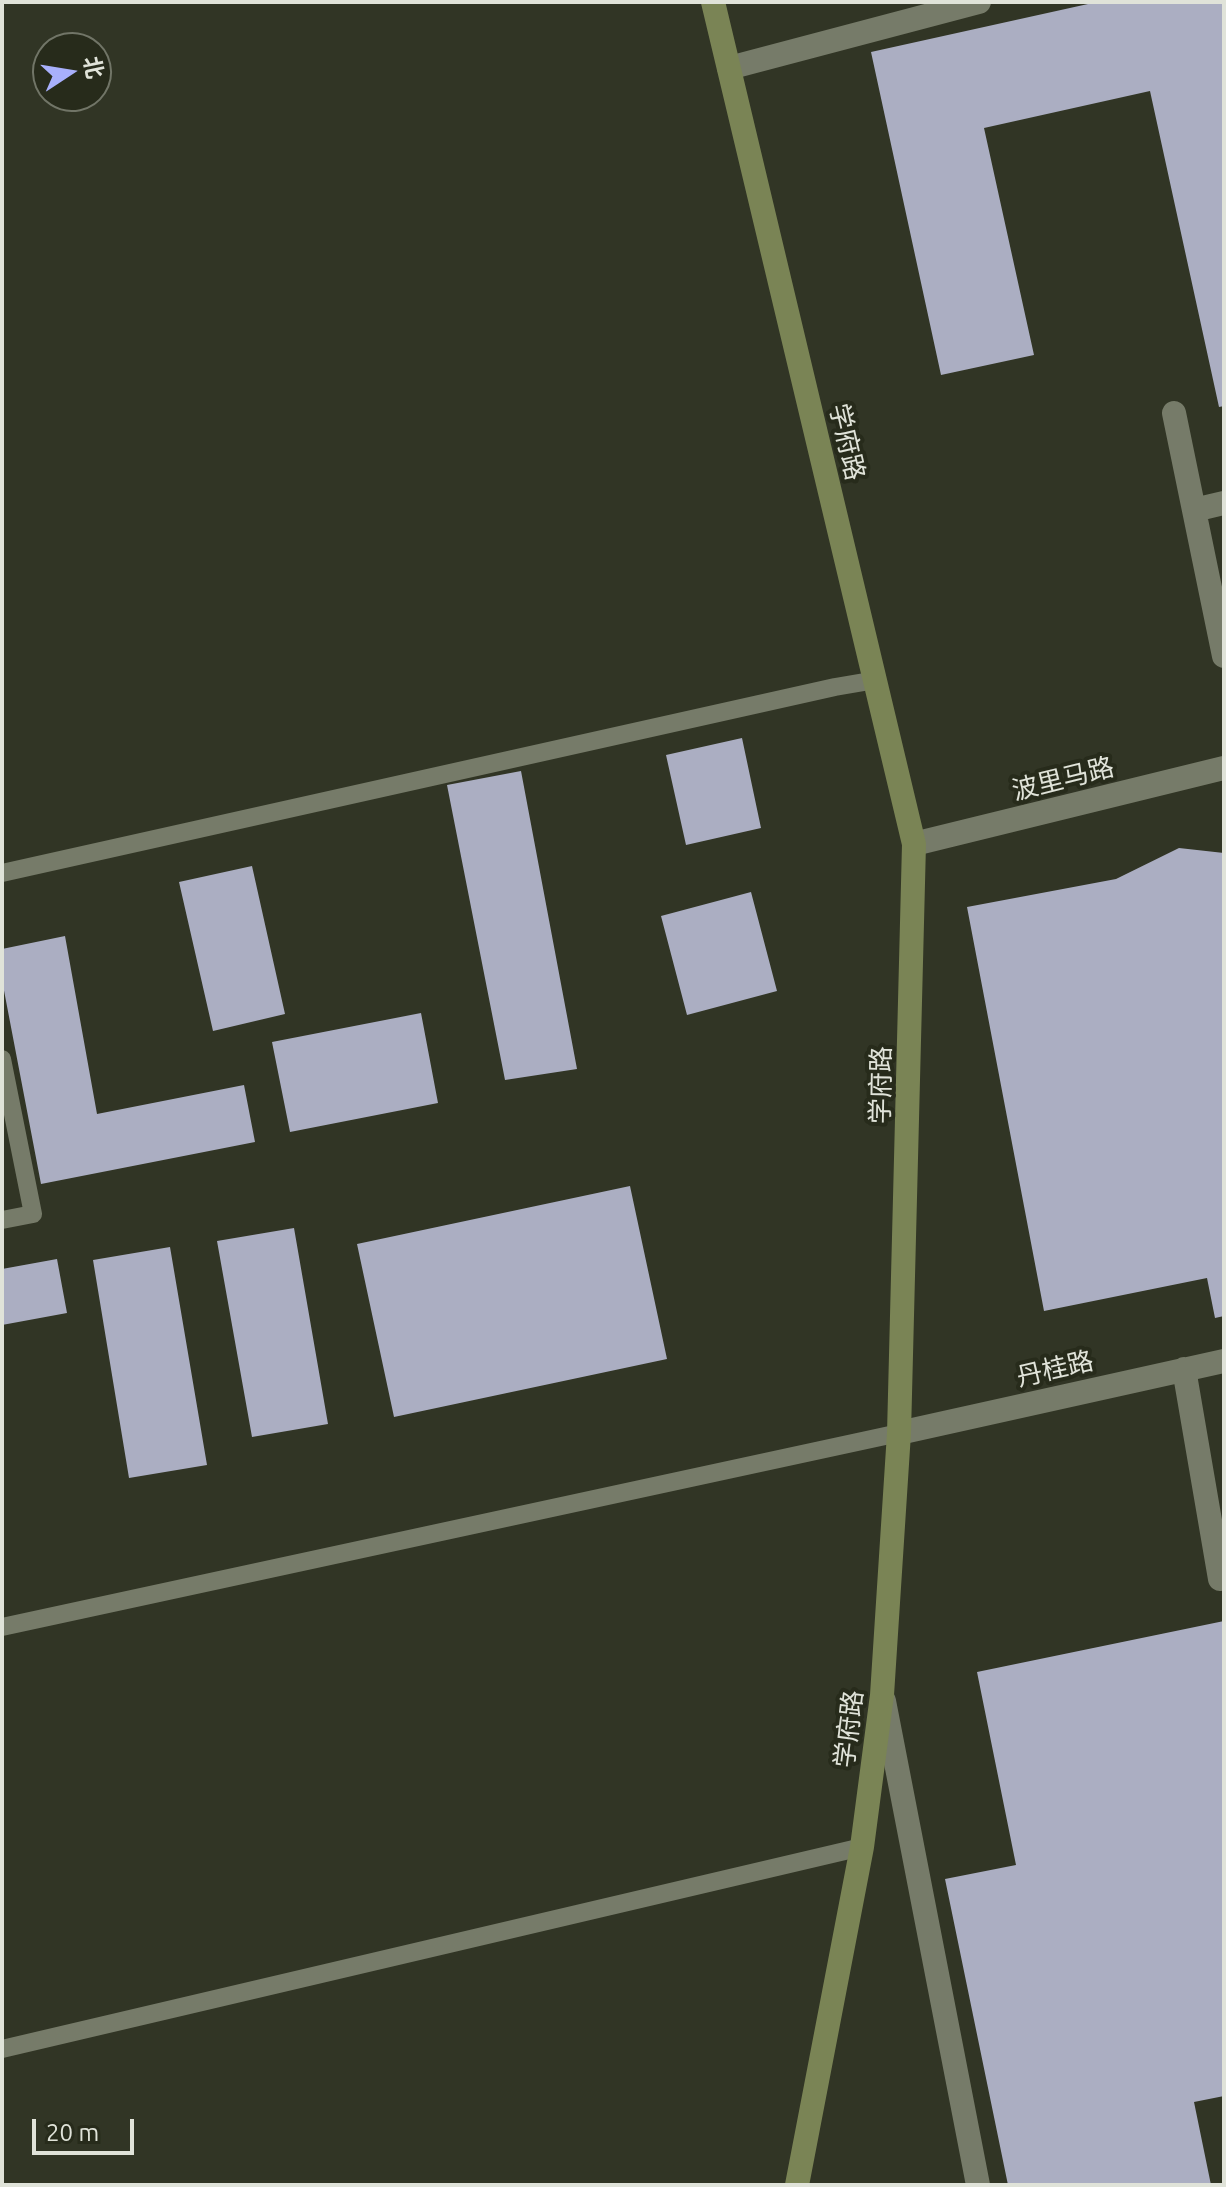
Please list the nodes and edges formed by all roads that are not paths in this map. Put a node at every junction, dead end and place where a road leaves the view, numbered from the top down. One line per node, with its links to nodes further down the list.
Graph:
1 (713, 2): 3 (street, 学府路)
2 (979, 2): 3 (street)
3 (729, 68): 8 (street, 学府路)
4 (1174, 413): 6 (street)
5 (1224, 503): 6 (street)
6 (1194, 510): 7 (street)
7 (1224, 656)
8 (876, 680): 10 (street, 学府路); 11 (lane)
9 (1224, 768): 10 (street, 波里马路)
10 (914, 844): 16 (street, 学府路)
11 (2, 873)
12 (2, 1059): 13 (lane)
13 (2, 1220)
14 (1224, 1361): 15 (street, 丹桂路)
15 (1184, 1369): 16 (street, 丹桂路); 17 (street)
16 (899, 1433): 18 (lane); 19 (street, 学府路)
17 (1220, 1579)
18 (2, 1627)
19 (882, 1695): 20 (street, 学府路); 23 (street)
20 (862, 1847): 21 (lane); 22 (street, 学府路)
21 (2, 2049)
22 (797, 2185)
23 (978, 2185)

